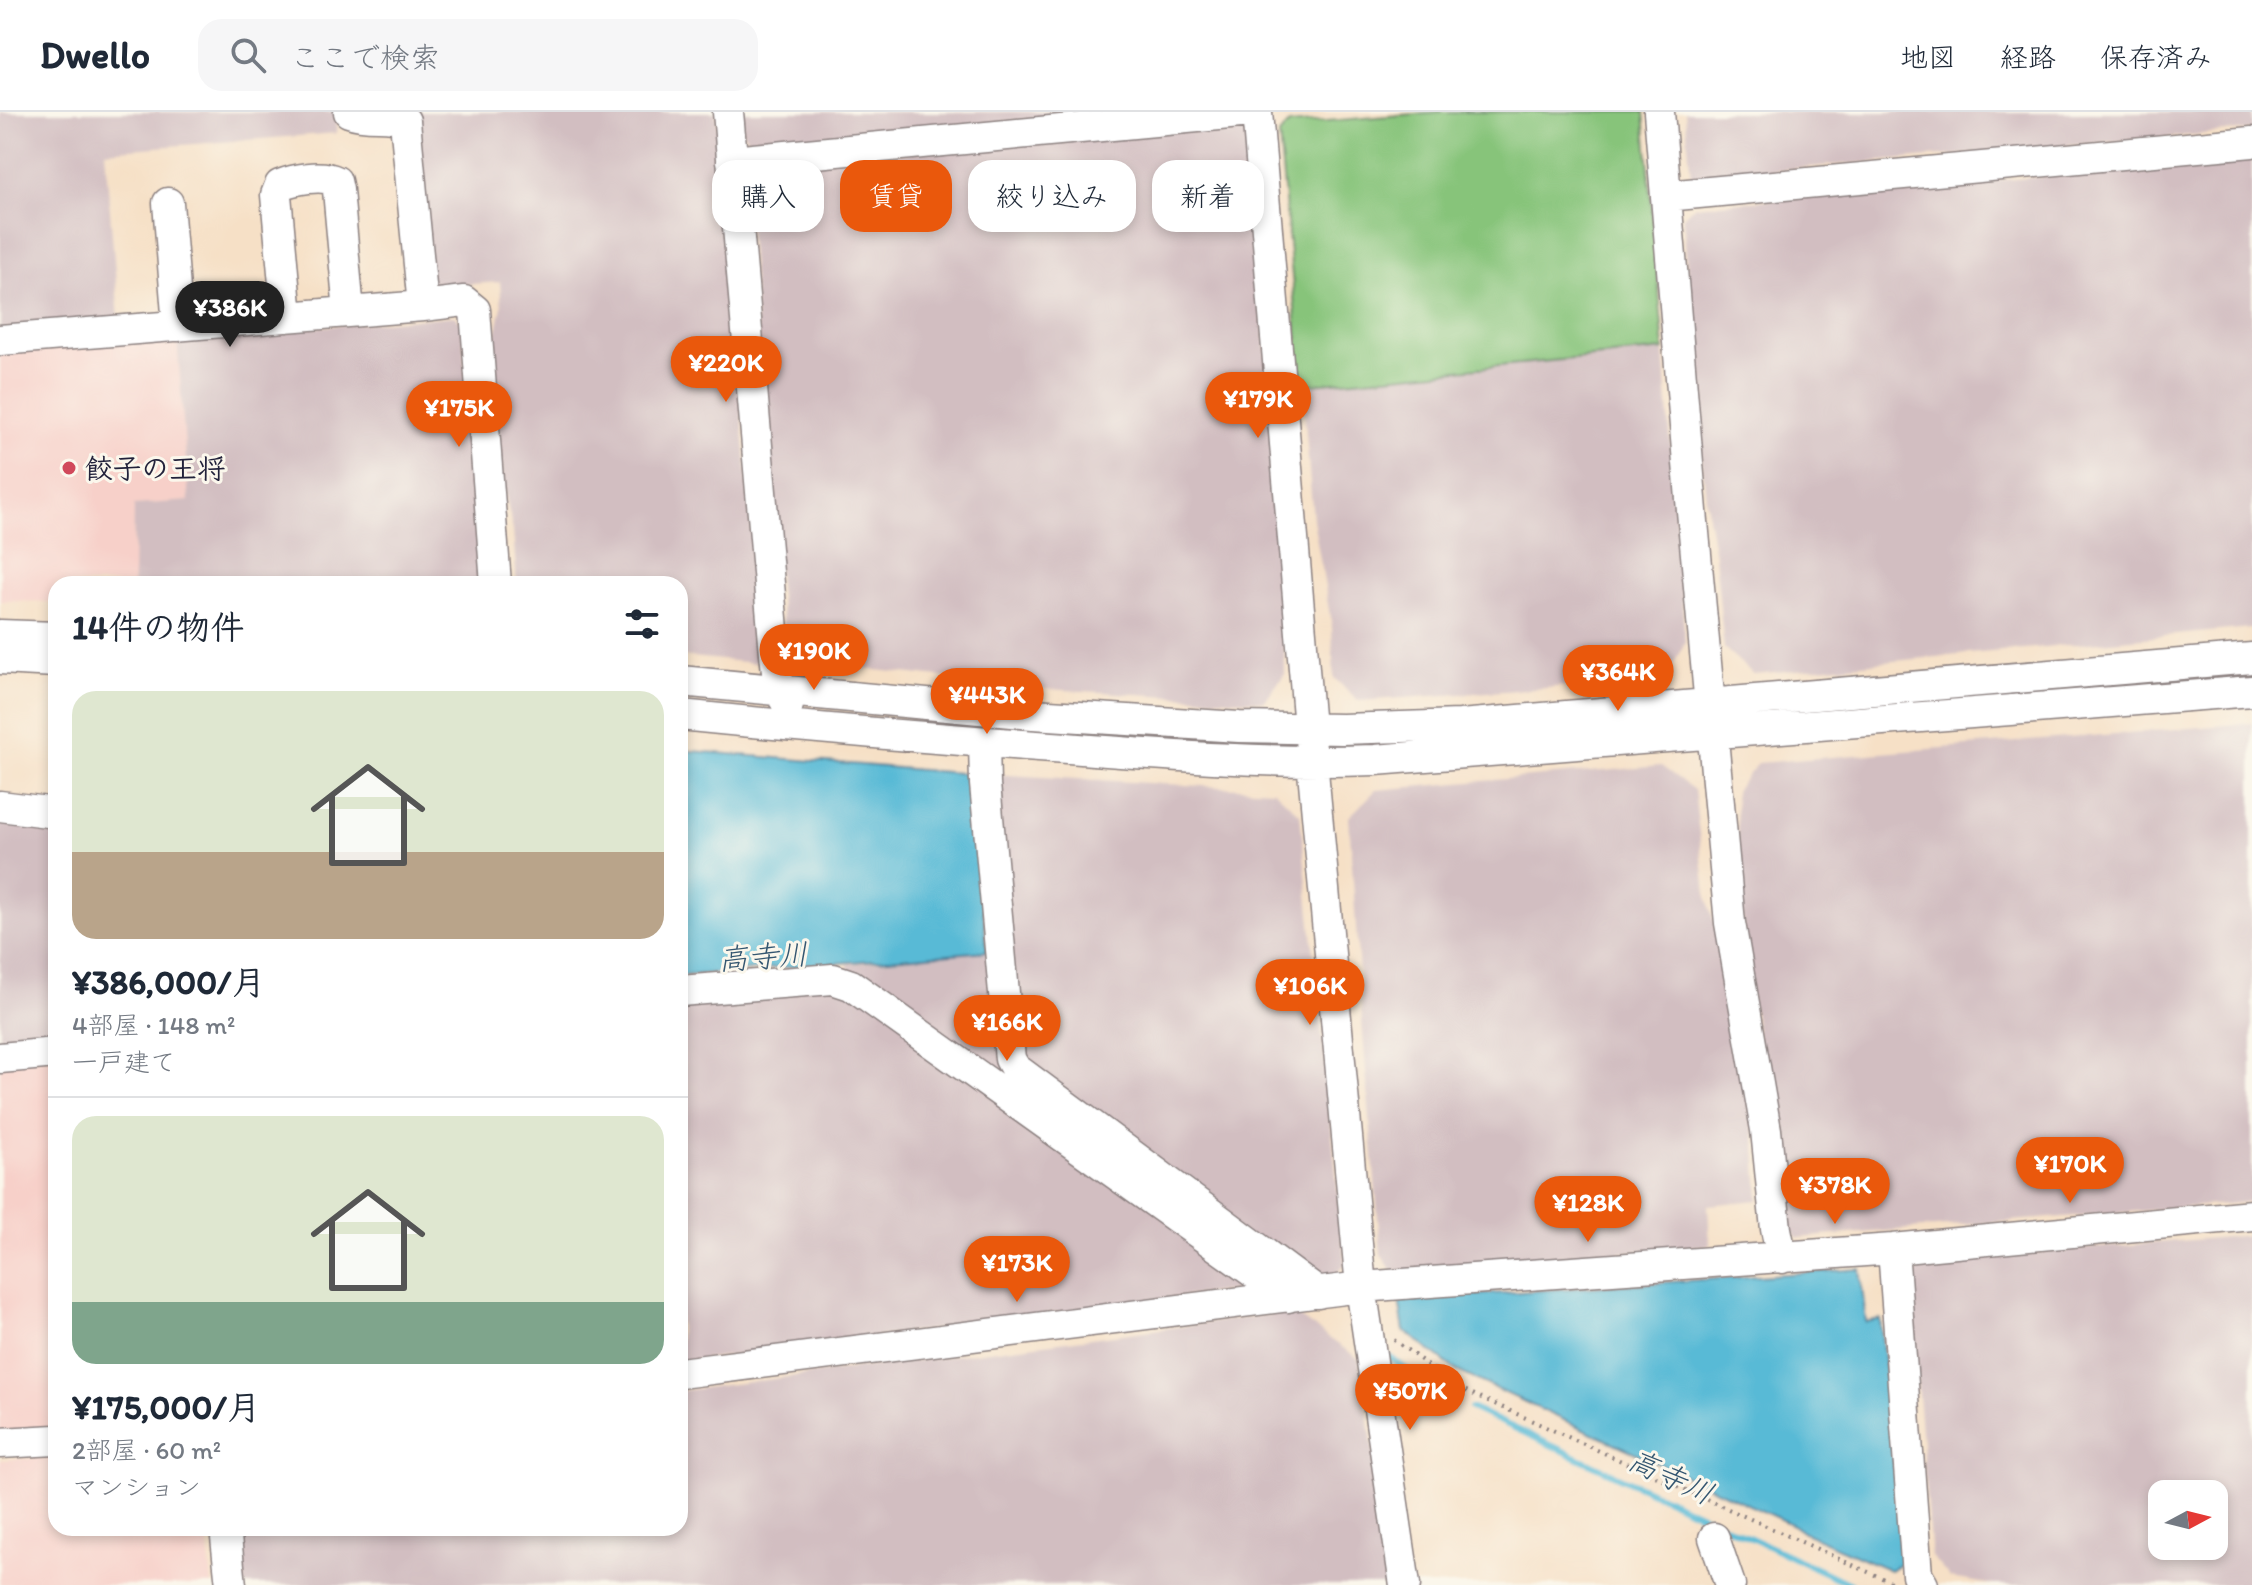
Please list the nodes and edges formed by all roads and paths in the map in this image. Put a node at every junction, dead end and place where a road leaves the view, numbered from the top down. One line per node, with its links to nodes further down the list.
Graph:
1 (349, 112): 12 (street)
2 (728, 112): 7 (street)
3 (1251, 112): 8 (street)
4 (1257, 112): 30 (street)
5 (1659, 112): 9 (street)
6 (2252, 142): 9 (street)
7 (732, 160)
8 (743, 160)
9 (1666, 196): 27 (street)
10 (168, 203): 15 (street)
11 (738, 232): 24 (street)
12 (423, 306): 13 (street); 17 (street)
13 (349, 312): 14 (street); 14 (street)
14 (287, 317): 15 (street)
15 (178, 326): 16 (street)
16 (0, 340)
17 (495, 576)
18 (0, 635): 19 (street)
19 (48, 637)
20 (2252, 658): 27 (street)
21 (0, 659): 22 (street)
22 (48, 662)
23 (688, 682): 24 (street)
24 (779, 691): 28 (street); 29 (street); 30 (street)
25 (2252, 691): 27 (street)
26 (688, 716): 28 (street)
27 (1712, 718): 30 (street); 32 (street); 40 (street)
28 (728, 719): 29 (street)
29 (817, 726): 31 (street)
30 (1309, 728): 32 (street)
31 (984, 742): 32 (street); 41 (street)
32 (1313, 763): 43 (street)
33 (0, 806): 34 (street)
34 (48, 812)
35 (688, 990): 42 (street)
36 (48, 1054): 37 (street)
37 (0, 1058)
38 (2252, 1215): 39 (street)
39 (1893, 1249): 40 (street); 55 (street)
40 (1782, 1258): 43 (street)
41 (1318, 1293): 42 (street); 43 (street)
42 (1288, 1297): 44 (street)
43 (1363, 1298): 45 (path); 52 (street)
44 (688, 1372)
45 (1457, 1387): 46 (path); 54 (path)
46 (1443, 1403)
47 (48, 1440): 48 (street)
48 (0, 1443)
49 (226, 1536): 51 (street)
50 (1714, 1538): 53 (street)
51 (231, 1585)
52 (1405, 1585)
53 (1730, 1585)
54 (1908, 1585)
55 (1923, 1585)

